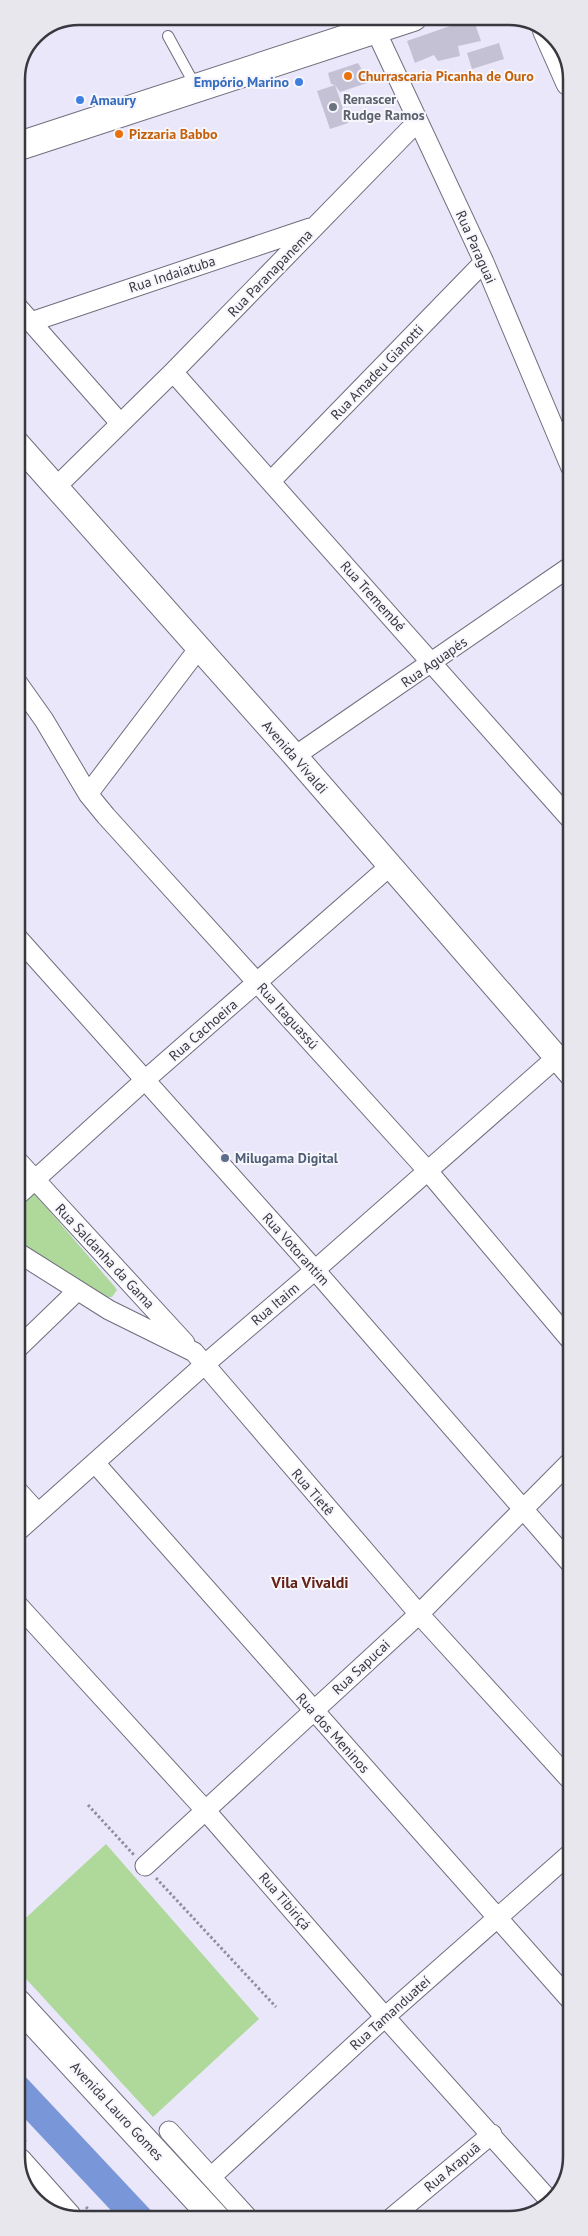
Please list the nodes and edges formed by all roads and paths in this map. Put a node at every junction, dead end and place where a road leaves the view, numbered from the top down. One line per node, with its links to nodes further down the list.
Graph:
1 (388, 25): 2 (main road)
2 (376, 29): 4 (main road); 5 (street, Rua Paraguai)
3 (168, 36): 4 (lane)
4 (196, 88): 6 (main road)
5 (418, 122): 7 (street, Rua Paranapanema); 8 (street, Rua Paraguai)
6 (25, 144)
7 (314, 227): 10 (street, Rua Indaiatuba); 11 (street, Rua Paranapanema)
8 (484, 262): 13 (street, Rua Paraguai); 15 (street, Rua Amadeu Gianotti)
9 (25, 315): 10 (street)
10 (31, 322): 12 (street)
11 (173, 372): 12 (street, Rua Paranapanema); 15 (street, Rua Tremembé)
12 (120, 423): 16 (street, Rua Paranapanema)
13 (563, 449)
14 (25, 452): 16 (street, Avenida Vivaldi)
15 (271, 481): 19 (street, Rua Tremembé)
16 (56, 488): 18 (street, Avenida Vivaldi)
17 (563, 572): 19 (street, Rua Aguapés)
18 (200, 648): 21 (street, Avenida Vivaldi); 22 (street)
19 (432, 663): 21 (street, Rua Aguapés); 23 (street, Rua Tremembé)
20 (25, 693): 22 (street, Rua Itaguassú)
21 (296, 756): 24 (street, Avenida Vivaldi)
22 (88, 794): 26 (street, Rua Itaguassú)
23 (563, 811)
24 (390, 866): 26 (street, Rua Cachoeira); 27 (street, Avenida Vivaldi)
25 (25, 946): 29 (street, Rua Votorantim)
26 (258, 982): 29 (street, Rua Cachoeira); 31 (street, Rua Itaguassú)
27 (563, 1065)
28 (563, 1067): 31 (street, Rua Itaim)
29 (145, 1080): 32 (street, Rua Cachoeira); 35 (street, Rua Votorantim)
30 (25, 1169): 32 (street, Rua Saldanha da Gama)
31 (427, 1170): 35 (street, Rua Itaim); 39 (street, Rua Itaguassú)
32 (34, 1180): 33 (street, Rua Cachoeira); 36 (street, Rua Saldanha da Gama)
33 (25, 1188)
34 (25, 1257): 37 (street, Rua Tietê)
35 (315, 1270): 41 (street, Rua Itaim); 45 (street, Rua Votorantim)
36 (128, 1282): 38 (street); 41 (street, Rua Saldanha da Gama)
37 (77, 1291): 38 (street, Rua Tietê); 40 (street)
38 (109, 1310): 41 (street, Rua Tietê)
39 (563, 1332)
40 (25, 1341)
41 (199, 1358): 42 (street, Rua Itaim); 50 (street, Rua Tietê)
42 (95, 1463): 46 (street, Rua Itaim); 51 (street, Rua dos Meninos)
43 (563, 1469): 45 (street, Rua Sapucai)
44 (25, 1499): 46 (street)
45 (523, 1509): 48 (street, Rua Votorantim); 50 (street, Rua Sapucai)
46 (38, 1513): 47 (street, Rua Itaim)
47 (25, 1525)
48 (563, 1555)
49 (25, 1613): 54 (street, Rua Tibiriçá)
50 (419, 1614): 51 (street, Rua Sapucai); 52 (street, Rua Tietê)
51 (314, 1711): 54 (street, Rua Sapucai); 57 (street, Rua dos Meninos)
52 (563, 1772)
53 (88, 1805): 56 (path)
54 (206, 1811): 56 (street, Rua Sapucai); 61 (street, Rua Tibiriçá)
55 (563, 1860): 57 (street, Rua Tamanduateí)
56 (145, 1866): 59 (path)
57 (497, 1916): 58 (street, Rua dos Meninos); 61 (street, Rua Tamanduateí)
58 (563, 1992)
59 (276, 2007)
60 (25, 2012): 70 (main road, Avenida Lauro Gomes)
61 (385, 2017): 64 (street, Rua Tibiriçá); 66 (street, Rua Tamanduateí)
62 (25, 2036): 69 (main road, Avenida Lauro Gomes)
63 (169, 2131): 66 (street)
64 (492, 2134): 67 (street, Rua Tibiriçá); 72 (street, Rua Arapuã)
65 (27, 2172): 68 (main road)
66 (211, 2177): 71 (street)
67 (546, 2197)
68 (59, 2207)
69 (187, 2211)
70 (209, 2211)
71 (242, 2211)
72 (400, 2211)

